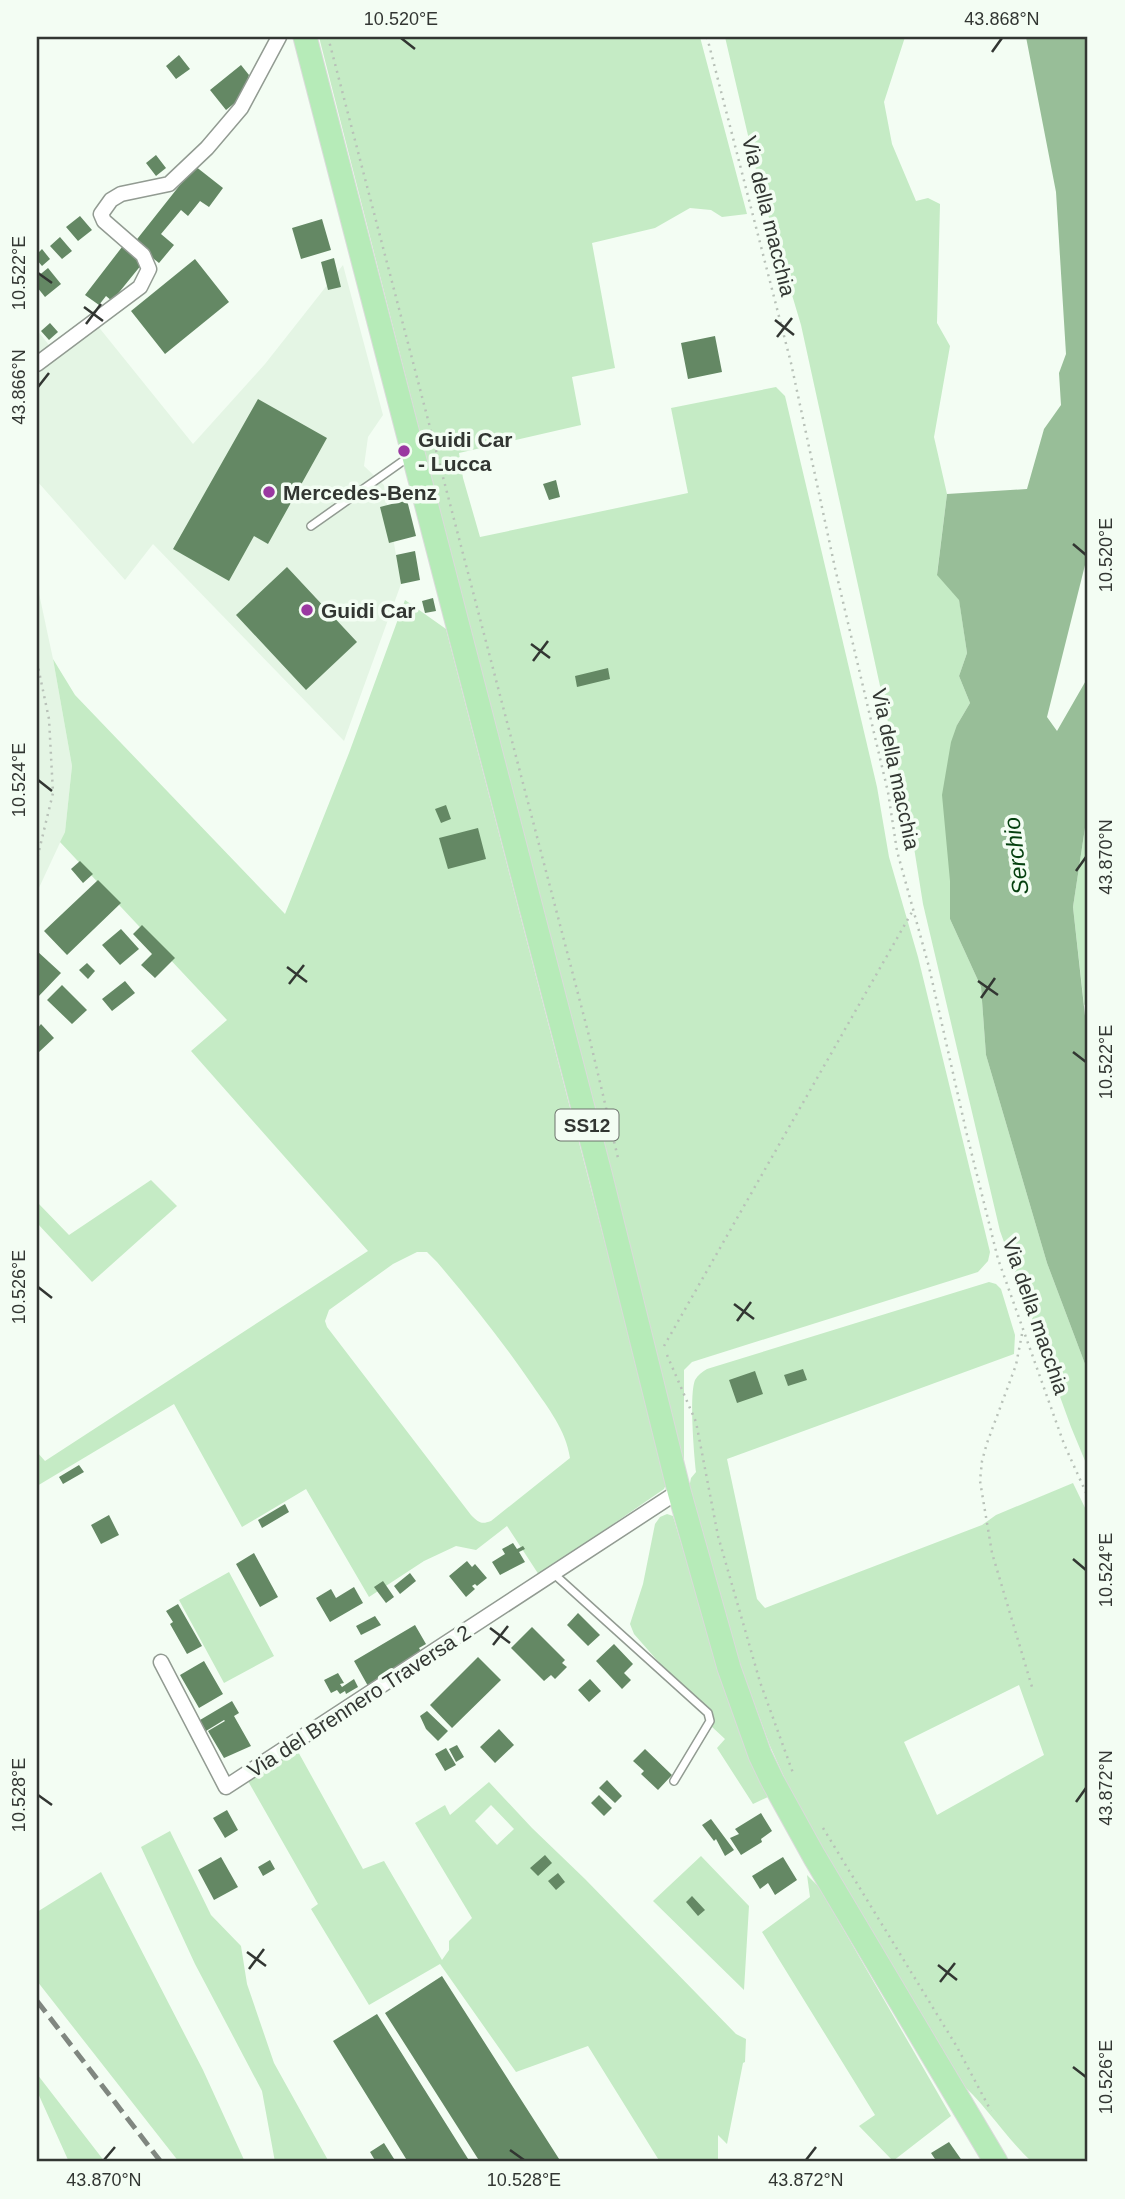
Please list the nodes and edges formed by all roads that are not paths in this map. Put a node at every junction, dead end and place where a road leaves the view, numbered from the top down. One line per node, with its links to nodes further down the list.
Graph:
1 (279, 37): 3 (street)
2 (305, 37): 4 (main road, SS12)
3 (37, 364)
4 (413, 453): 5 (lane); 6 (main road, SS12)
5 (311, 526)
6 (679, 1492): 7 (street, Via del Brennero Traversa 2); 10 (main road, SS12)
7 (554, 1574): 8 (street, Via del Brennero Traversa 2); 9 (lane)
8 (161, 1662)
9 (674, 1781)
10 (996, 2162)

